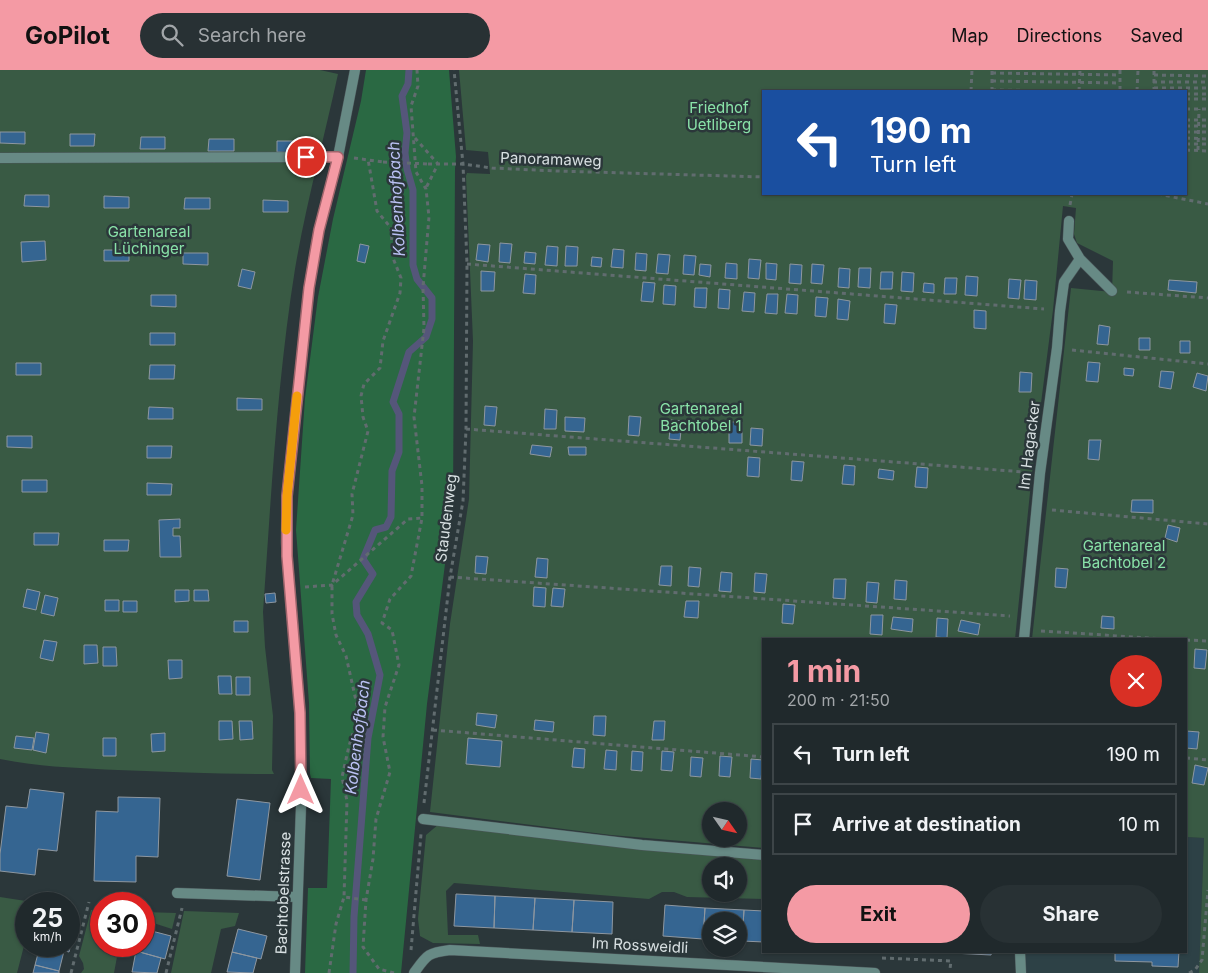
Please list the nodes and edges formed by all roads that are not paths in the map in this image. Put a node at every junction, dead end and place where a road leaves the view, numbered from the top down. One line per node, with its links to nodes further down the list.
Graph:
1 (356, 70): 2 (street, Bachtobelstrasse)
2 (338, 157): 3 (street); 11 (street, Bachtobelstrasse)
3 (0, 158)
4 (1069, 221): 5 (street)
5 (1080, 259): 6 (street); 7 (street, Im Hagacker)
6 (1112, 290)
7 (1024, 635)
8 (423, 818): 9 (street)
9 (762, 855)
10 (177, 893): 11 (street)
11 (297, 897): 13 (street, Bachtobelstrasse)
12 (1020, 953): 16 (street)
13 (295, 973)
14 (414, 973): 15 (street, Im Rossweidli)
15 (875, 973)
16 (1021, 973)

